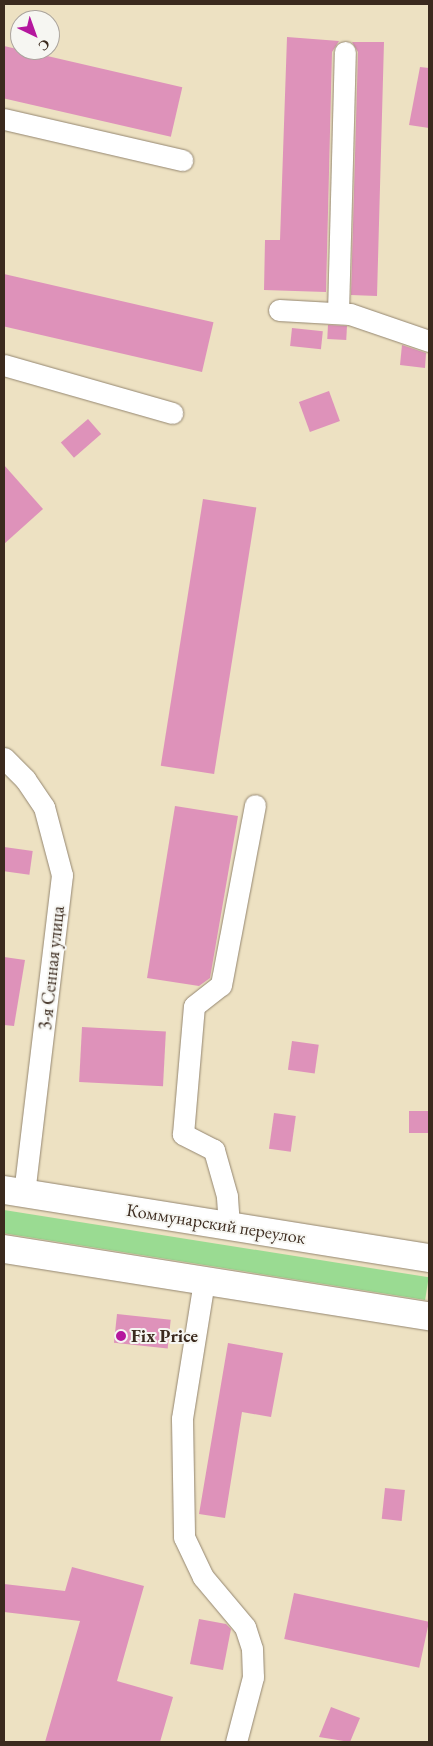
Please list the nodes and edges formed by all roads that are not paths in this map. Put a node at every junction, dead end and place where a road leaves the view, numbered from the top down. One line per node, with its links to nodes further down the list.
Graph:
1 (345, 52): 5 (street)
2 (4, 119): 3 (street)
3 (182, 160)
4 (279, 310): 5 (street)
5 (338, 313): 6 (street)
6 (429, 341)
7 (4, 365): 8 (street)
8 (172, 413)
9 (4, 758): 11 (street, 3-я Сенная улица)
10 (255, 805): 12 (street)
11 (14, 1192): 12 (main road, Коммунарский переулок)
12 (229, 1226): 14 (main road, Коммунарский переулок)
13 (4, 1249): 15 (main road)
14 (429, 1258)
15 (204, 1281): 16 (main road); 17 (street)
16 (429, 1316)
17 (236, 1742)

